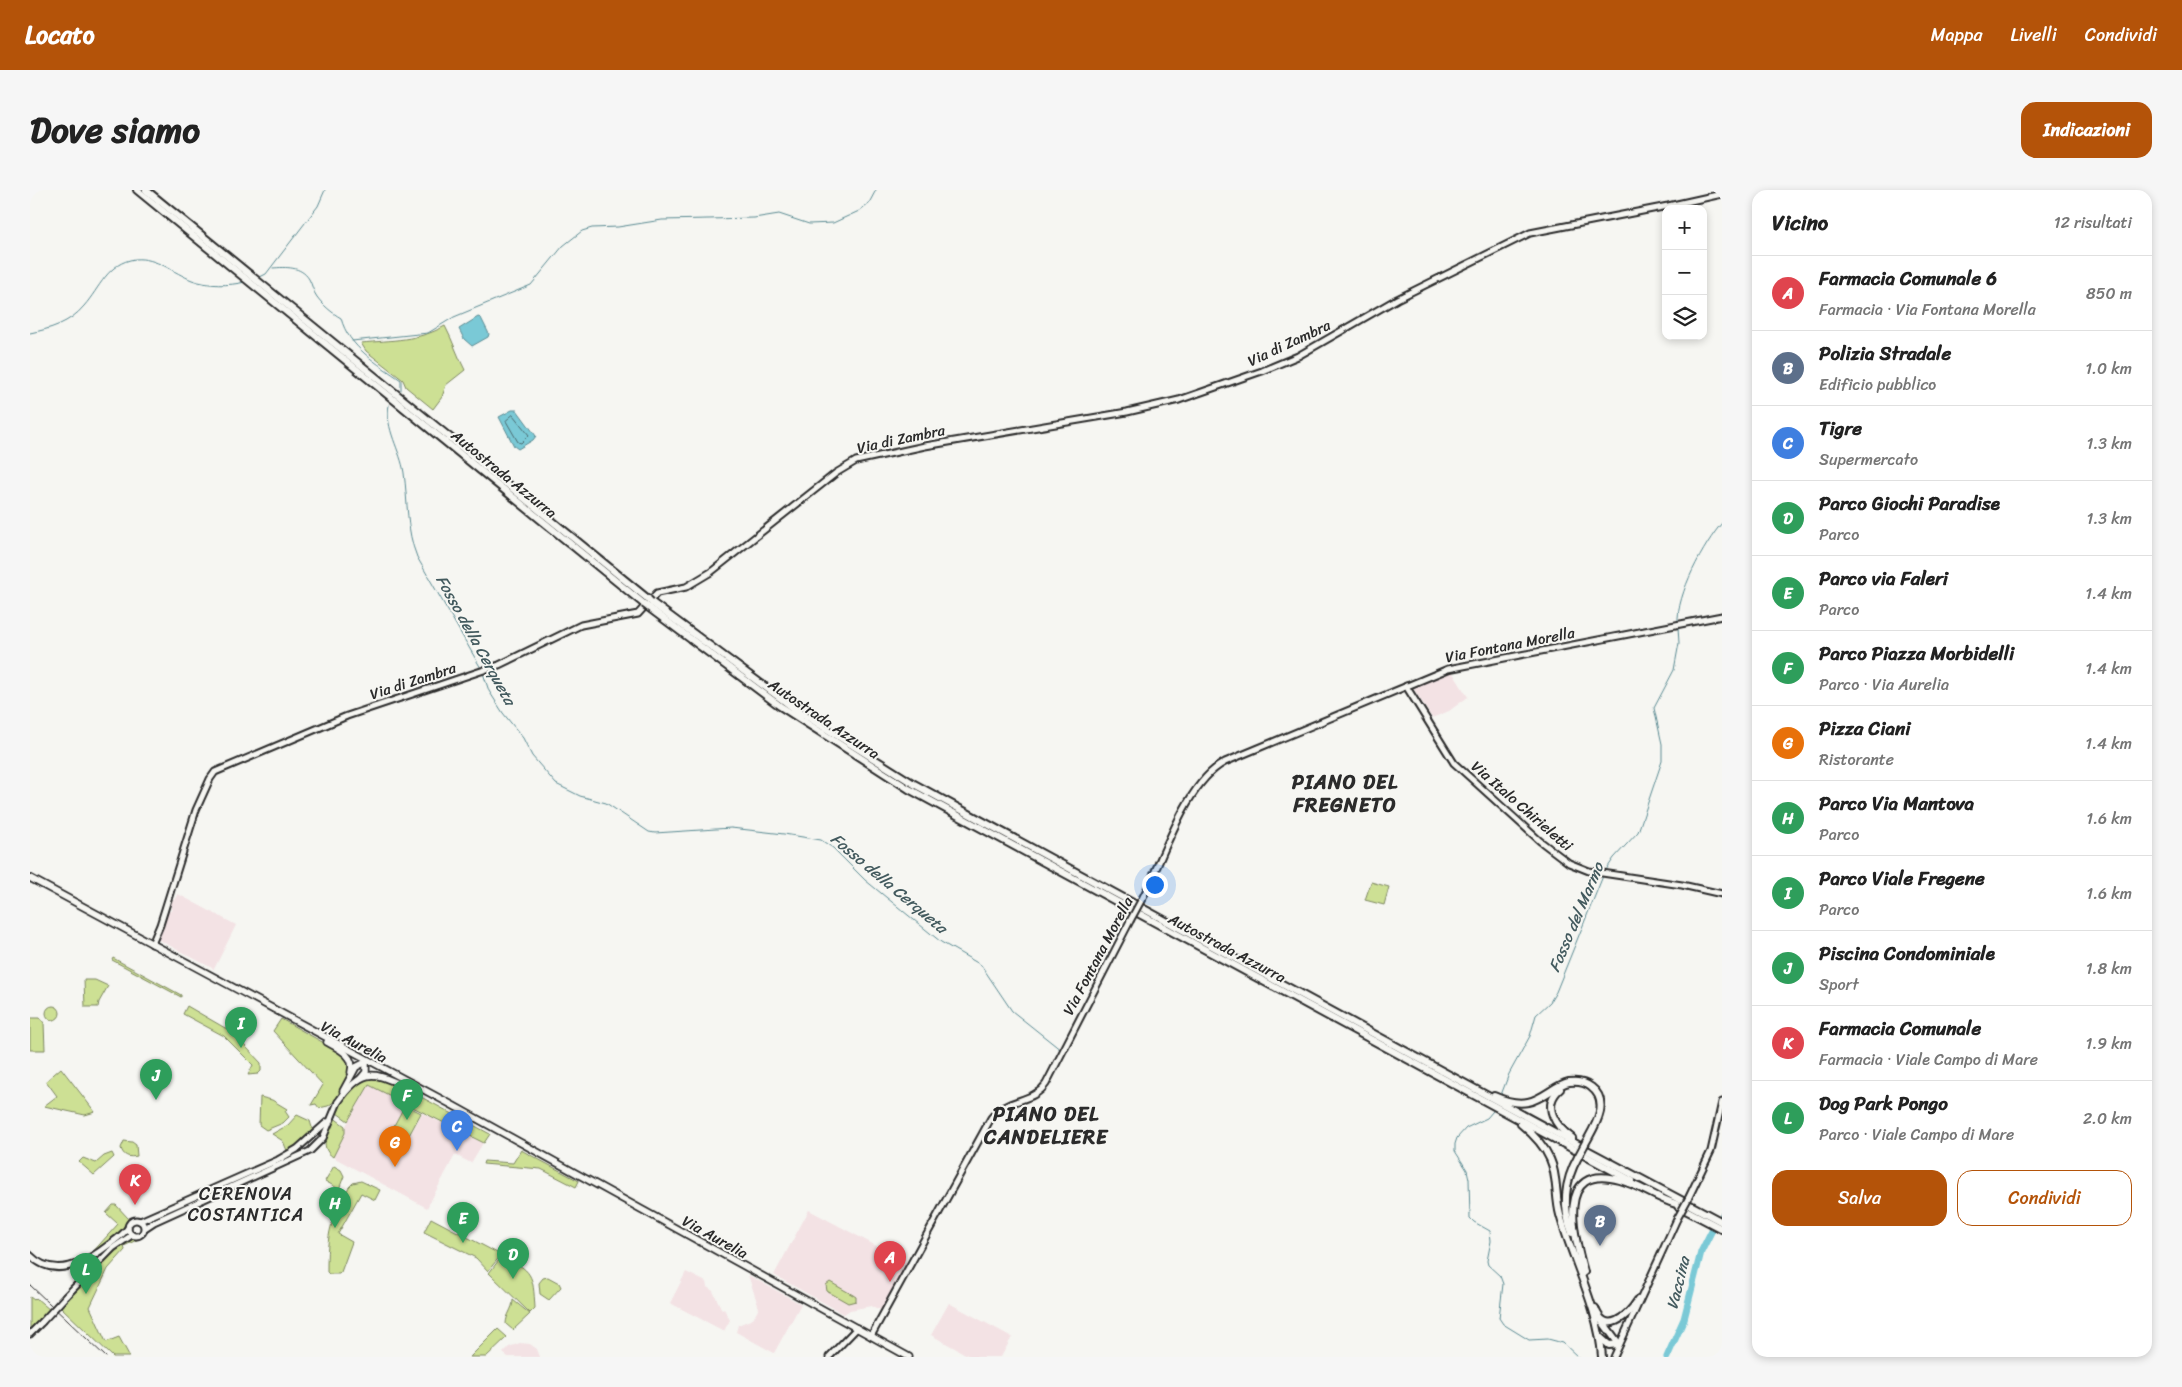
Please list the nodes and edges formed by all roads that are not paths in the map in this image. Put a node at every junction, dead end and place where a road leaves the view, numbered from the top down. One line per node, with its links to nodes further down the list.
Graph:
1 (137, 190): 4 (highway, Autostrada Azzurra)
2 (146, 190): 4 (highway, Autostrada Azzurra)
3 (1722, 194): 9 (street, Via di Zambra)
4 (258, 285): 16 (highway, Autostrada Azzurra)
5 (1722, 616): 6 (street, Via Fontana Morella)
6 (1406, 686): 8 (street, Via Italo Chirieletti); 39 (street, Via Fontana Morella, bridge)
7 (30, 878): 9 (main road, Via Aurelia)
8 (1722, 894)
9 (152, 944): 10 (main road, Via Aurelia)
10 (243, 993): 11 (main road, Via Aurelia); 12 (main road, Via Aurelia)
11 (308, 1027): 13 (main road); 18 (main road, Via Aurelia)
12 (323, 1039): 13 (main road, Via Aurelia); 14 (main road)
13 (366, 1062): 14 (main road); 15 (main road); 17 (main road, Via Aurelia); 18 (main road)
14 (351, 1074): 19 (main road)
15 (361, 1078): 17 (main road); 19 (main road)
16 (1451, 1080): 21 (highway); 21 (highway)
17 (419, 1091): 23 (main road, Via Aurelia)
18 (438, 1098): 23 (main road, Via Aurelia)
19 (338, 1102): 22 (street)
20 (1722, 1102): 35 (street, bridge)
21 (1497, 1104): 24 (highway); 24 (highway); 32 (highway)
22 (330, 1118): 27 (street); 30 (street)
23 (508, 1138): 37 (main road, Via Aurelia)
24 (1582, 1148): 24 (highway); 25 (highway); 26 (highway); 32 (highway); 33 (highway)
25 (1676, 1204): 26 (highway); 33 (highway)
26 (1711, 1220): 28 (highway)
27 (140, 1221): 29 (street); 30 (street)
28 (1721, 1226)
29 (128, 1228): 31 (street); 34 (street)
30 (145, 1228): 31 (street)
31 (132, 1235): 38 (street, bridge)
32 (1568, 1238): 40 (highway)
33 (1576, 1244): 36 (highway)
34 (30, 1255)
35 (1638, 1300): 36 (highway); 41 (street)
36 (1597, 1313): 41 (highway)
37 (857, 1328): 39 (main road, Via Aurelia); 42 (street)
38 (30, 1334)
39 (871, 1336): 43 (main road, Via Aurelia)
40 (1600, 1338): 41 (highway); 44 (highway)
41 (1619, 1344): 45 (street)
42 (829, 1357)
43 (909, 1357)
44 (1602, 1357)
45 (1614, 1357)

